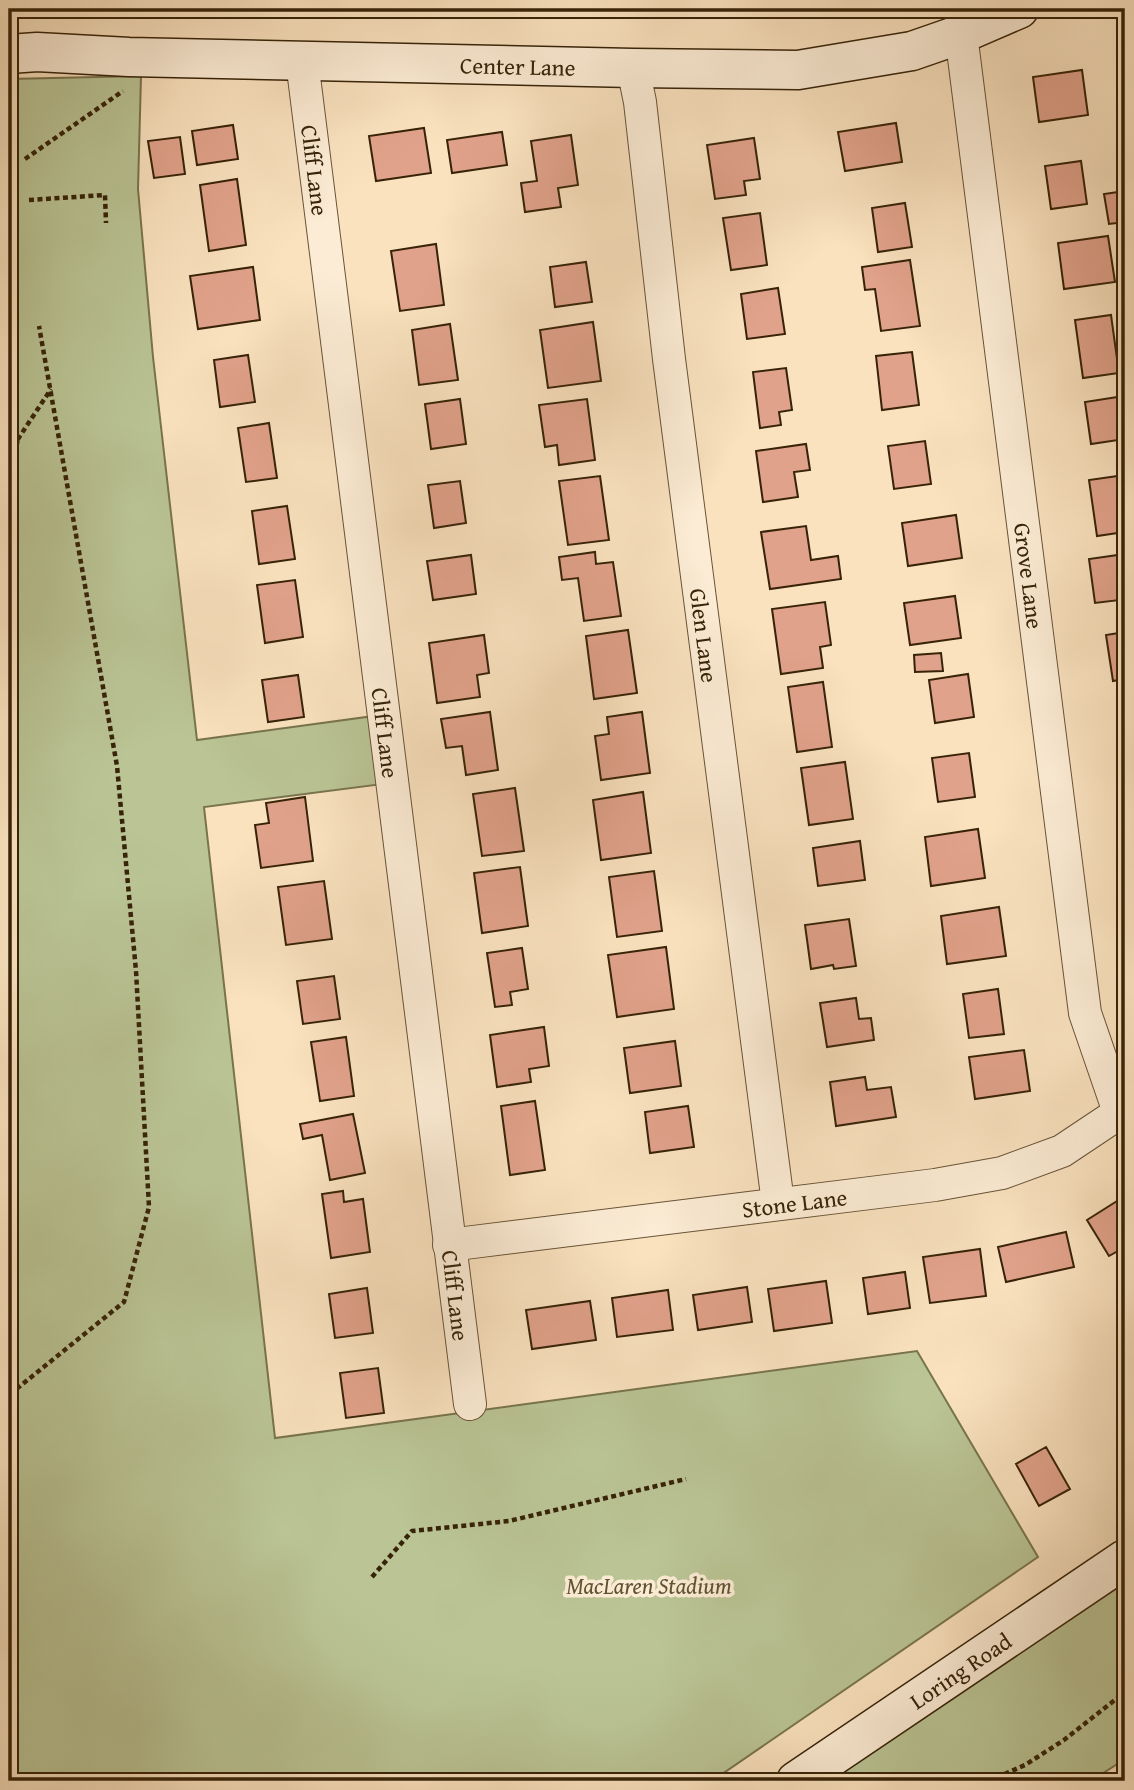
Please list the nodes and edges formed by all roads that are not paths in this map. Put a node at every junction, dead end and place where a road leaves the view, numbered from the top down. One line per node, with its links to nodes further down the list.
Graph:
1 (1019, 9): 2 (street, Center Lane)
2 (961, 34): 5 (street, Center Lane); 6 (street, Grove Lane)
3 (9, 54): 4 (street, Center Lane)
4 (302, 61): 5 (street, Center Lane); 8 (street, Cliff Lane)
5 (633, 68): 7 (street, Glen Lane)
6 (1122, 1110): 7 (street, Stone Lane)
7 (778, 1203): 8 (street, Stone Lane)
8 (450, 1245): 9 (street, Cliff Lane)
9 (470, 1404)
10 (1125, 1559): 11 (street, Loring Road)
11 (796, 1781)

